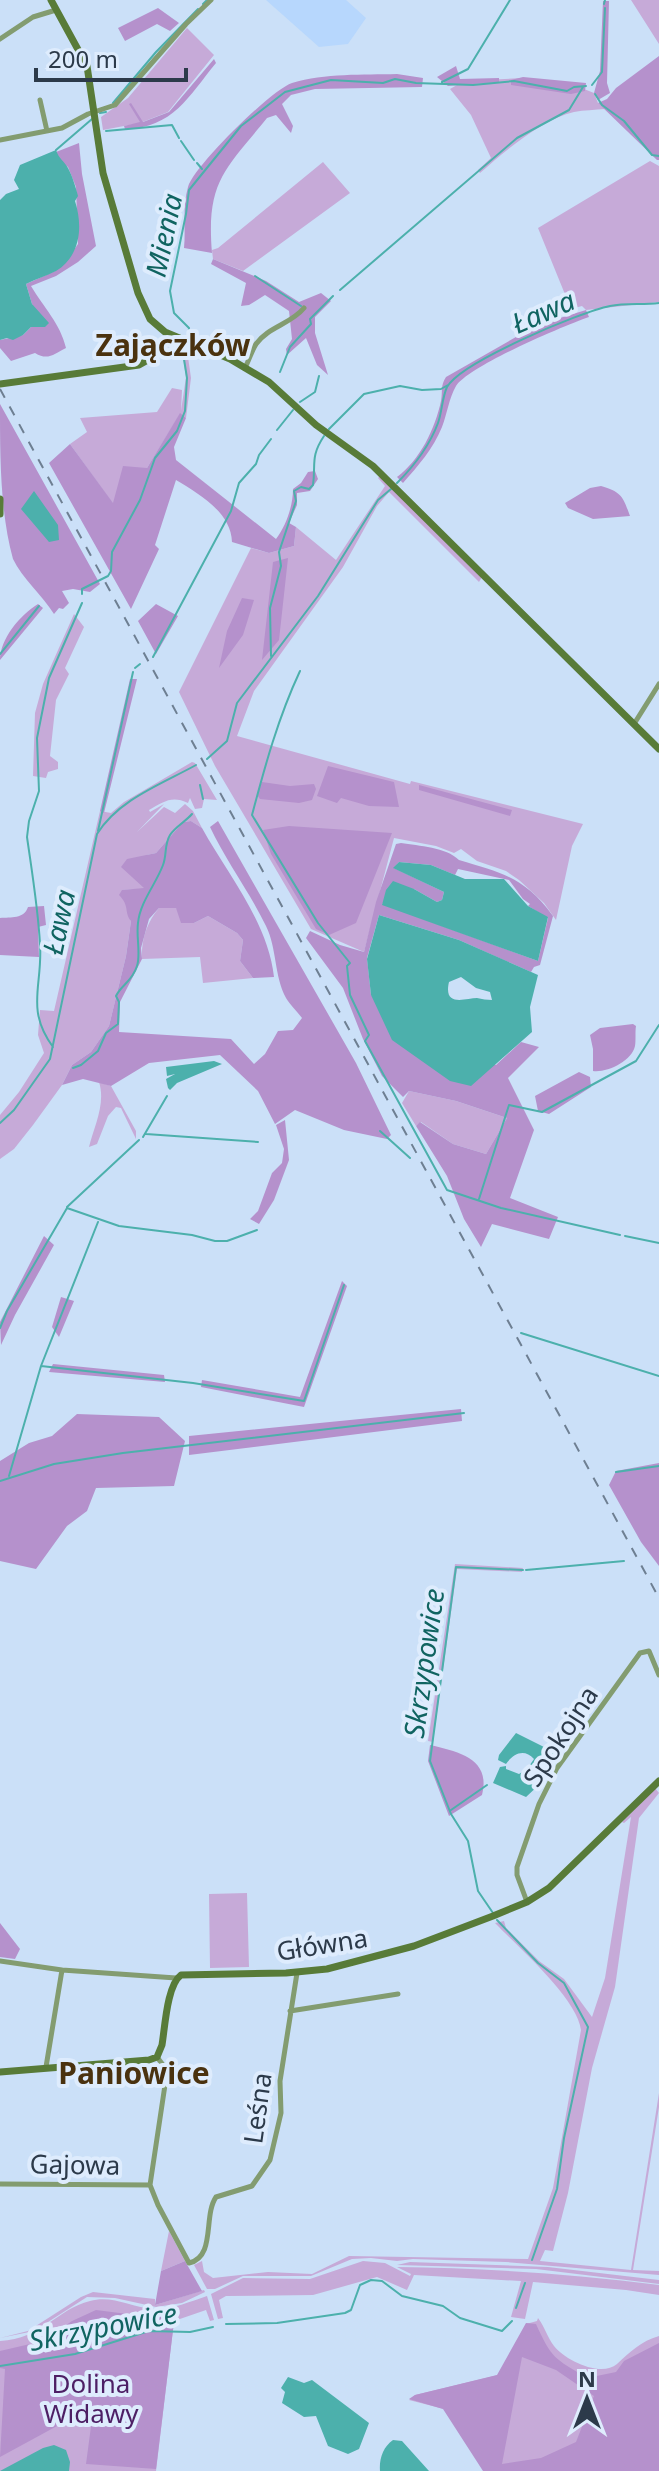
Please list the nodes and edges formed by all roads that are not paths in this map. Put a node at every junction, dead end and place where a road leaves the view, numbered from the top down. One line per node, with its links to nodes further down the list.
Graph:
1 (51, 0): 3 (main road)
2 (211, 0): 6 (street)
3 (56, 10): 4 (street); 6 (main road)
4 (0, 39)
5 (40, 100): 7 (street)
6 (95, 111): 7 (street); 10 (main road)
7 (47, 131): 8 (street)
8 (0, 140)
9 (304, 308): 11 (street)
10 (172, 335): 11 (main road); 12 (main road)
11 (245, 368): 16 (main road)
12 (0, 384)
13 (0, 499): 14 (main road)
14 (0, 514)
15 (659, 684): 16 (street)
16 (634, 725): 17 (main road)
17 (659, 749)
18 (659, 1675): 20 (street, Spokojna)
19 (659, 1781): 20 (main road, Główna)
20 (527, 1902): 23 (main road, Główna)
21 (0, 1961): 22 (street)
22 (62, 1970): 24 (street); 28 (street)
23 (297, 1973): 24 (main road, Główna); 26 (street, Leśna)
24 (176, 1978): 27 (main road)
25 (398, 1994): 26 (street)
26 (290, 2011): 31 (street, Leśna)
27 (157, 2057): 28 (main road); 31 (street)
28 (46, 2067): 29 (main road)
29 (0, 2072)
30 (0, 2184): 31 (street, Gajowa)
31 (150, 2185)

